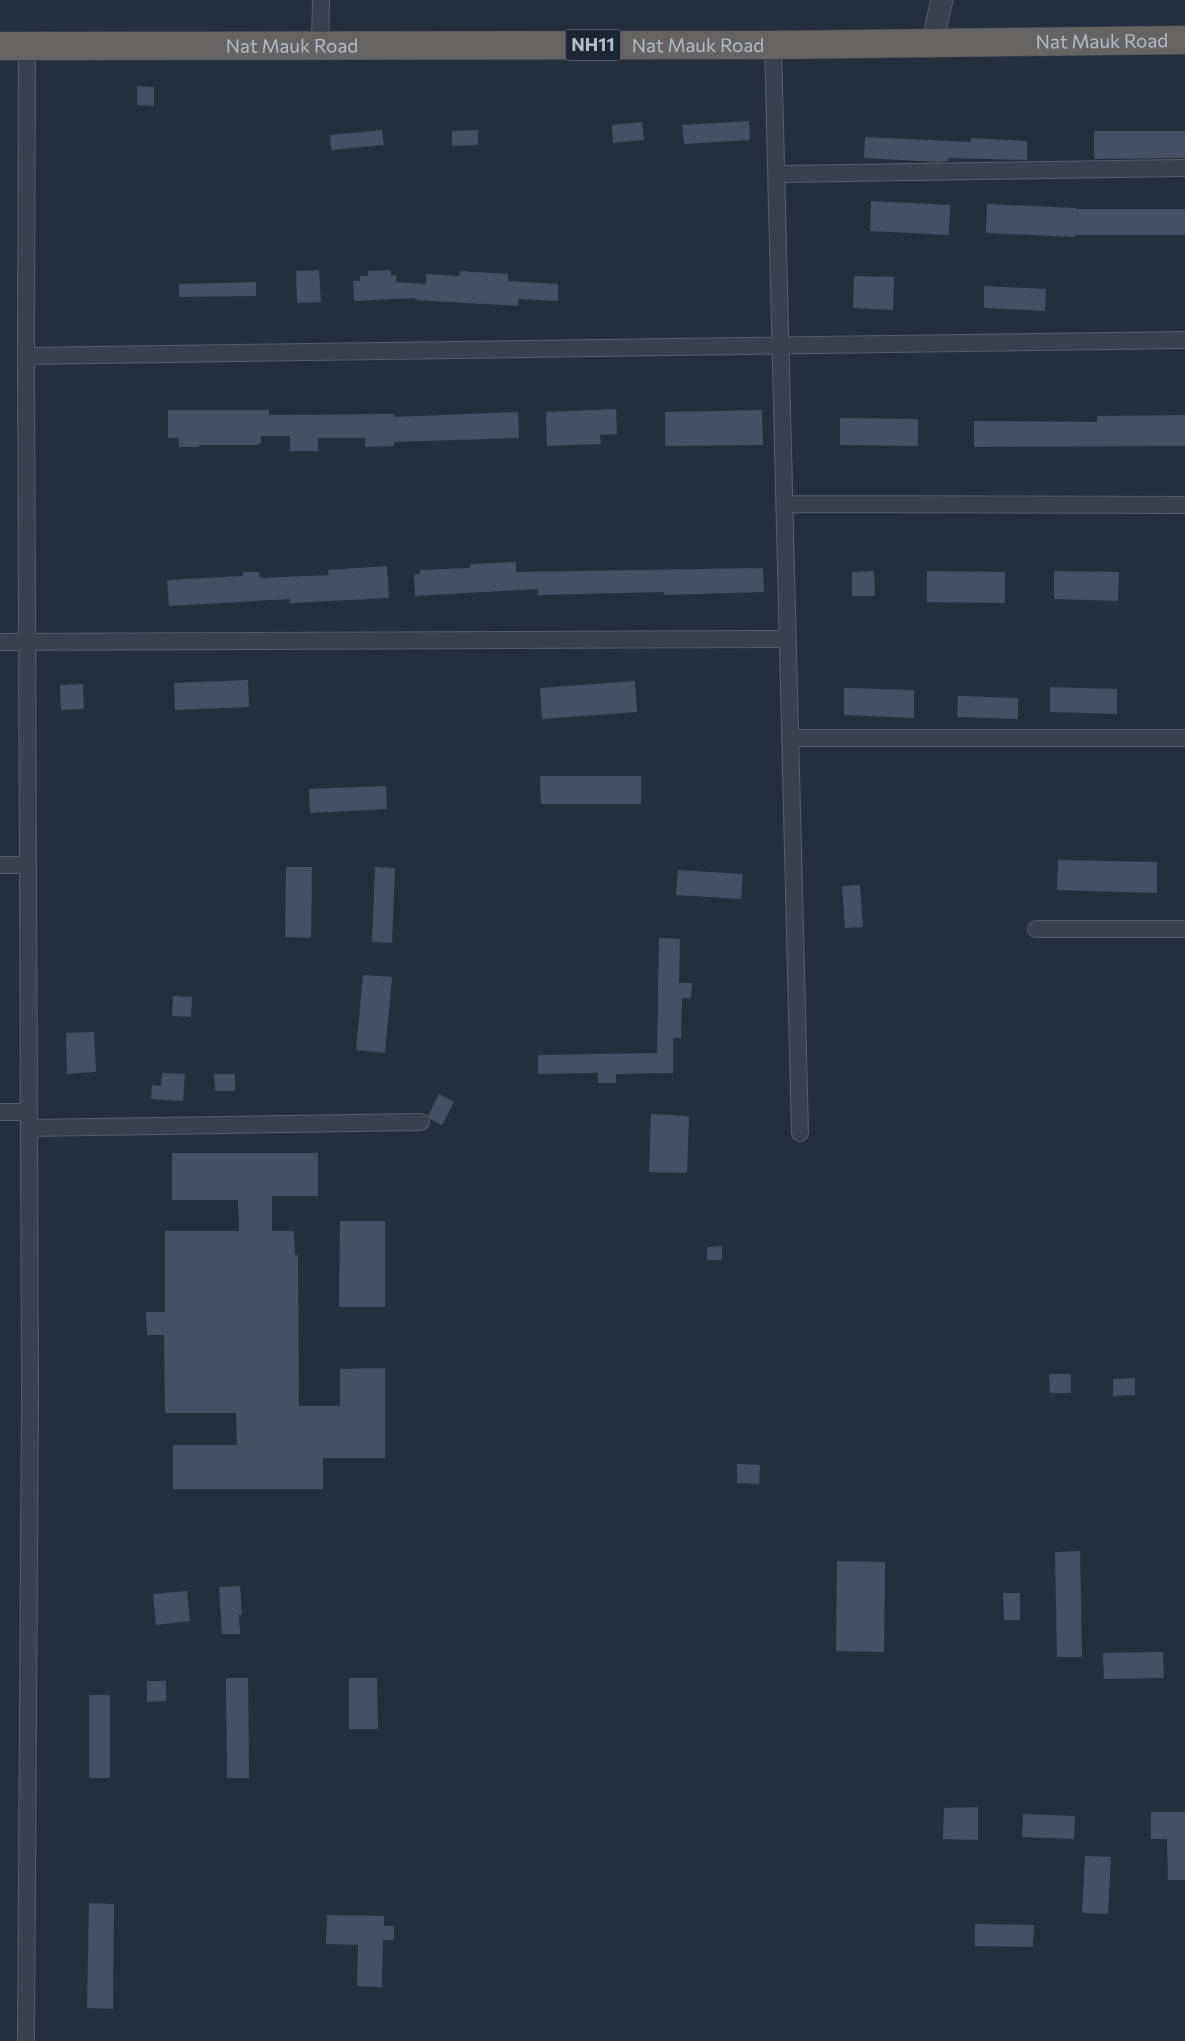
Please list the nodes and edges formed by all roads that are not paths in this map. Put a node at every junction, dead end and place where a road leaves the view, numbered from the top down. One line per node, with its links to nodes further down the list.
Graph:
1 (321, 0): 7 (street)
2 (942, 0): 4 (street)
3 (1185, 40): 4 (highway, Nat Mauk Road / NH11)
4 (932, 43): 5 (highway, Nat Mauk Road / NH11)
5 (773, 45): 7 (highway, Nat Mauk Road / NH11); 10 (street)
6 (0, 46): 8 (highway, Nat Mauk Road / NH11)
7 (320, 46): 8 (highway, Nat Mauk Road / NH11)
8 (27, 47): 13 (street)
9 (1185, 168): 10 (street)
10 (777, 174): 12 (street)
11 (1185, 340): 12 (street)
12 (781, 346): 13 (street); 14 (street)
13 (26, 356): 17 (street)
14 (785, 504): 15 (street); 16 (street)
15 (1185, 505)
16 (788, 639): 17 (street); 19 (street)
17 (27, 641): 18 (street); 22 (street)
18 (0, 642)
19 (790, 738): 20 (street); 28 (street)
20 (1185, 738)
21 (0, 865): 22 (street)
22 (28, 865): 26 (street)
23 (1036, 929): 24 (street)
24 (1185, 929)
25 (0, 1112): 26 (street)
26 (29, 1120): 27 (street); 29 (street)
27 (420, 1122)
28 (800, 1133)
29 (26, 2041)

